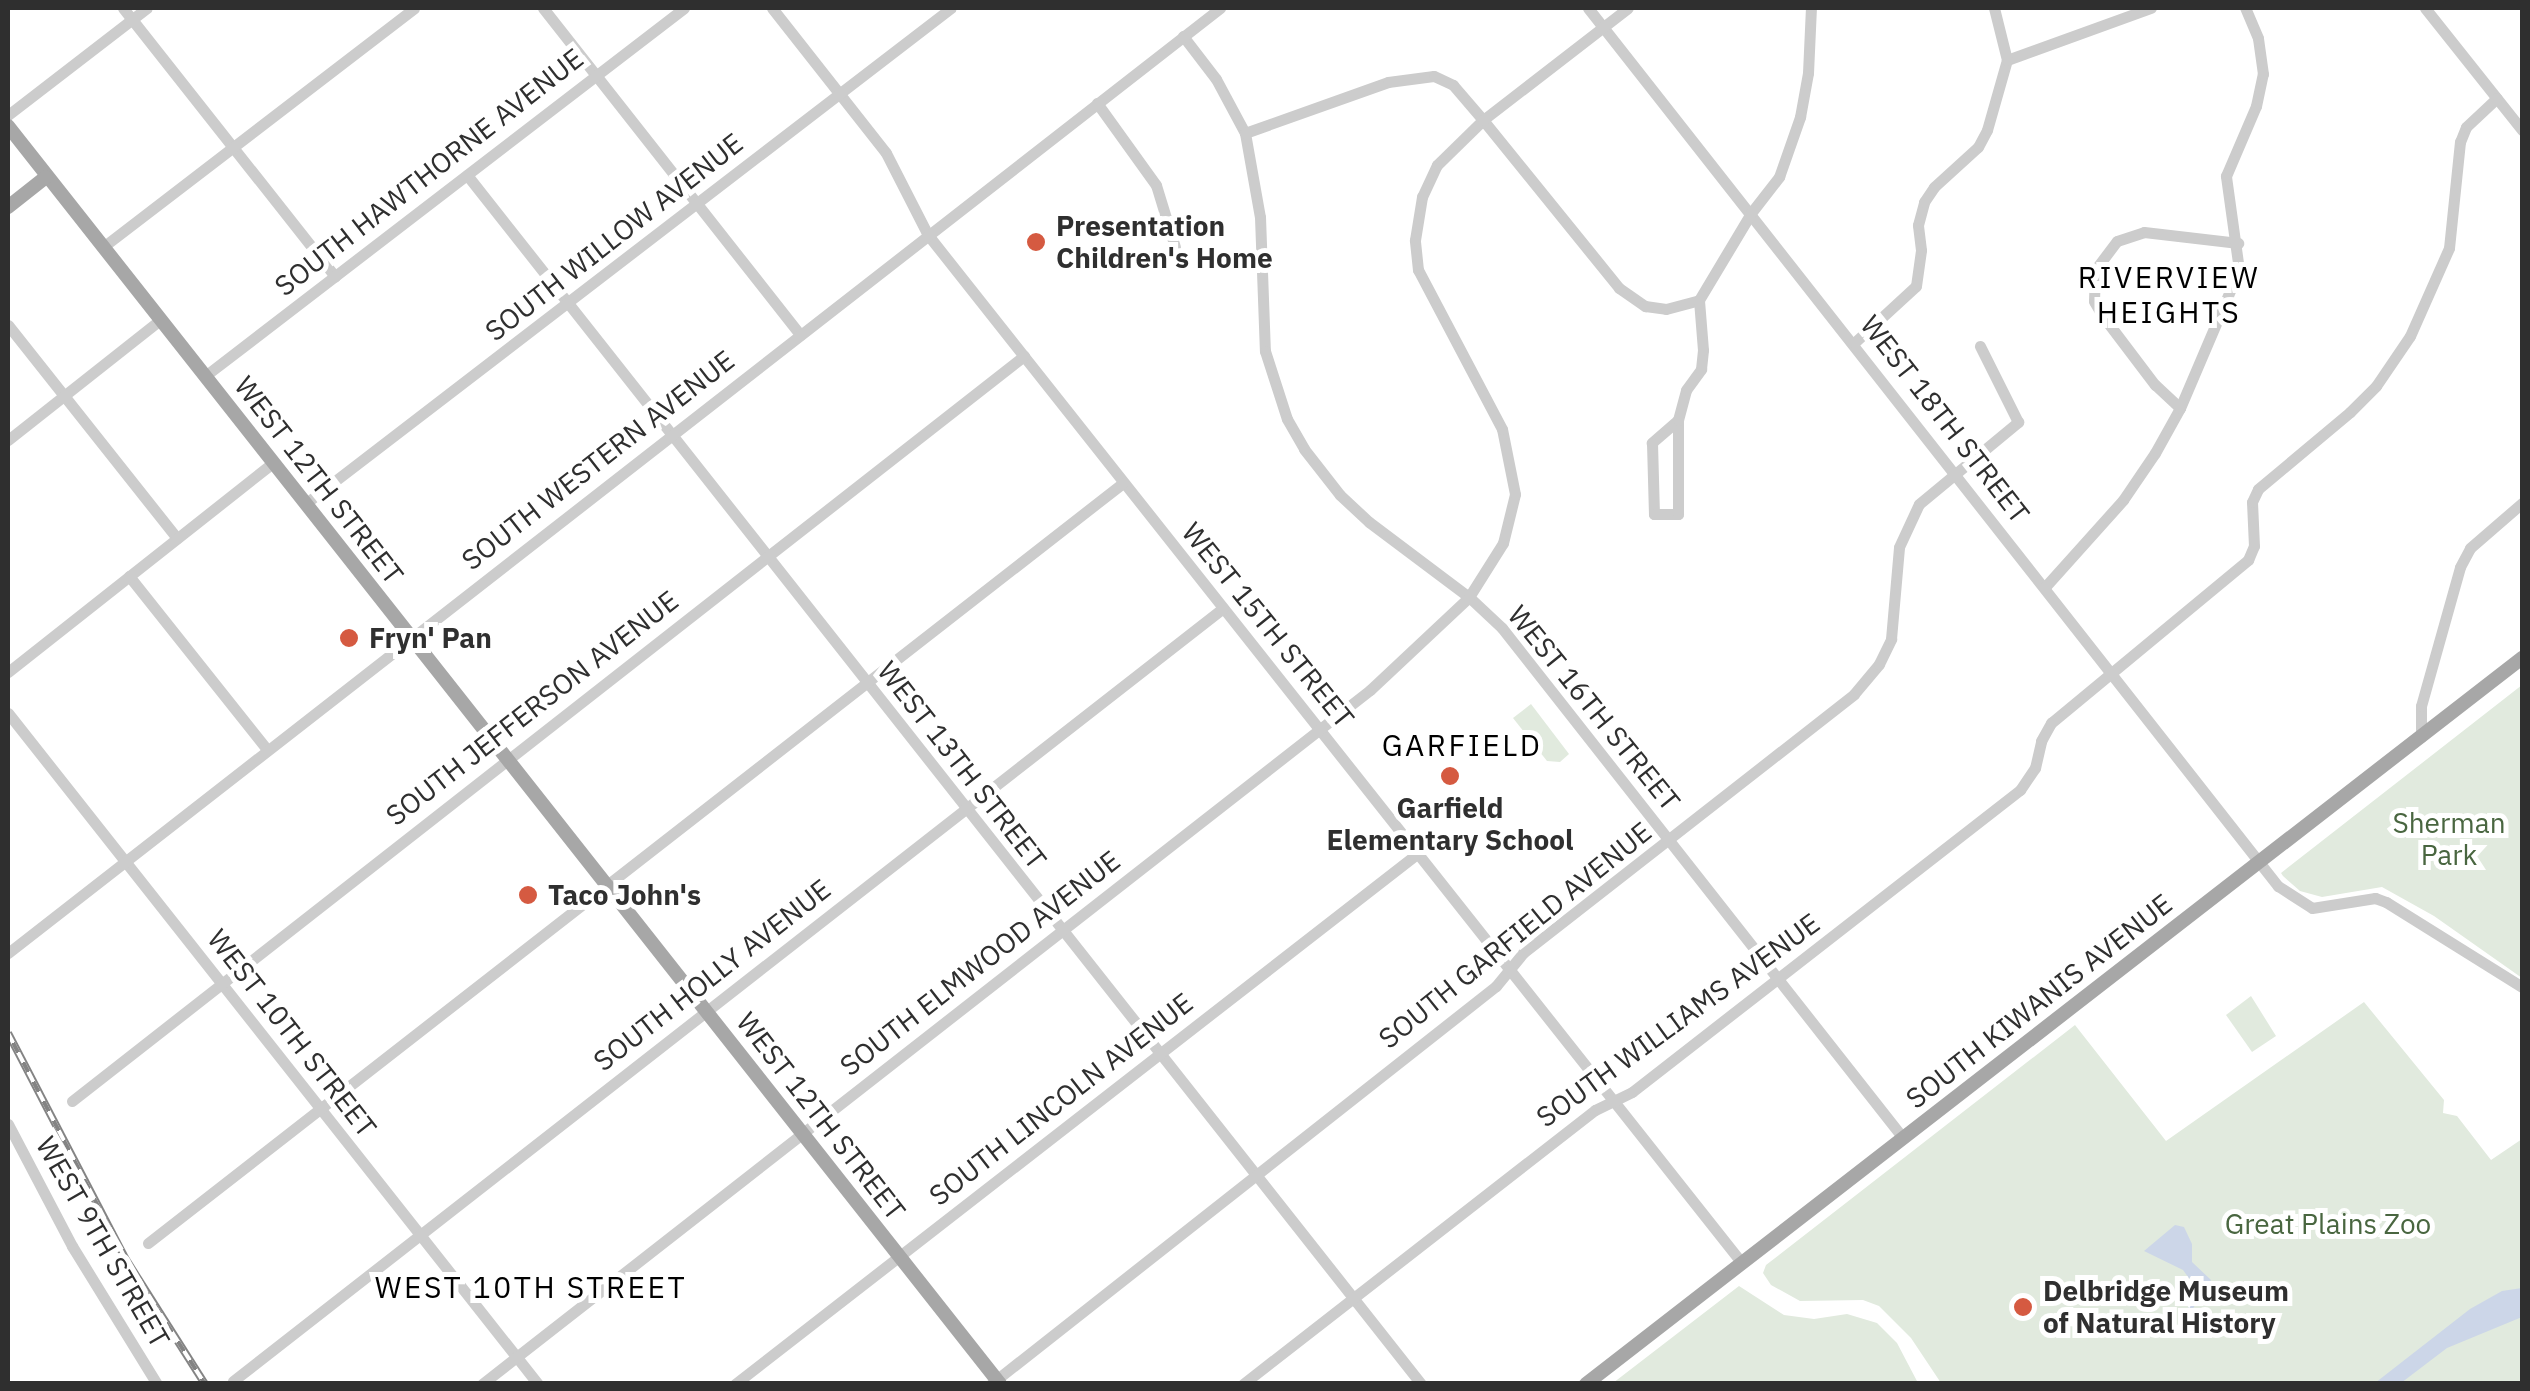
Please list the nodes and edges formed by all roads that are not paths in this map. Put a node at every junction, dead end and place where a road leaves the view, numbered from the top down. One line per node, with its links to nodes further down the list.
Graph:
1 (123, 8): 16 (street)
2 (147, 8): 16 (street)
3 (414, 8): 29 (street)
4 (543, 8): 20 (street)
5 (684, 8): 20 (street, SOUTH HAWTHORNE AVENUE)
6 (772, 8): 21 (street, WEST 15TH STREET)
7 (951, 8): 21 (street, SOUTH WILLOW AVENUE)
8 (1220, 8): 18 (street, SOUTH WESTERN AVENUE)
9 (1588, 8): 17 (street, WEST 18TH STREET)
10 (1628, 8): 17 (street)
11 (1811, 8): 34 (street)
12 (1994, 8): 19 (street)
13 (2151, 8): 19 (street)
14 (2245, 8): 36 (street)
15 (2426, 8): 22 (street)
16 (132, 19): 24 (street); 29 (street)
17 (1603, 26): 25 (street, SOUTH ELMWOOD AVENUE); 34 (street, WEST 18TH STREET)
18 (1183, 36): 23 (street, SOUTH WESTERN AVENUE); 28 (street, WEST 16TH STREET)
19 (2007, 60): 45 (street)
20 (596, 75): 30 (street, SOUTH HAWTHORNE AVENUE); 32 (street)
21 (840, 94): 32 (street, SOUTH WILLOW AVENUE); 35 (street, WEST 15TH STREET)
22 (2497, 98): 27 (street); 68 (street)
23 (1097, 103): 35 (street, SOUTH WESTERN AVENUE); 38 (street)
24 (8, 115)
25 (1483, 120): 28 (street); 40 (street); 63 (street, SOUTH ELMWOOD AVENUE)
26 (8, 126): 31 (main road, WEST 12TH STREET)
27 (2522, 130)
28 (1246, 133): 63 (street, WEST 16TH STREET)
29 (235, 148): 37 (street); 39 (street)
30 (467, 175): 39 (street, SOUTH HAWTHORNE AVENUE); 41 (street, WEST 13TH STREET)
31 (46, 176): 33 (main road); 37 (main road, WEST 12TH STREET)
32 (698, 204): 41 (street, SOUTH WILLOW AVENUE); 44 (street)
33 (8, 207)
34 (1751, 213): 40 (street); 45 (street, WEST 18TH STREET)
35 (928, 235): 44 (street, SOUTH WESTERN AVENUE); 47 (street, WEST 15TH STREET)
36 (2238, 243): 50 (street); 50 (street)
37 (103, 247): 42 (main road, WEST 12TH STREET)
38 (1176, 247)
39 (335, 276): 48 (street, SOUTH HAWTHORNE AVENUE)
40 (1699, 300): 51 (street)
41 (567, 305): 52 (street, WEST 13TH STREET); 58 (street, SOUTH WILLOW AVENUE)
42 (160, 320): 48 (main road, WEST 12TH STREET); 49 (street)
43 (8, 325): 49 (street)
44 (800, 335): 52 (street, SOUTH WESTERN AVENUE)
45 (1854, 344): 55 (street, WEST 18TH STREET)
46 (1980, 346): 55 (street, SOUTH GARFIELD AVENUE)
47 (1024, 356): 56 (street, WEST 15TH STREET); 60 (street, SOUTH JEFFERSON AVENUE)
48 (204, 376): 54 (main road, WEST 12TH STREET)
49 (64, 396): 53 (street); 59 (street)
50 (2180, 408): 62 (street)
51 (1678, 420): 51 (street)
52 (671, 436): 60 (street, WEST 13TH STREET); 65 (street, SOUTH WESTERN AVENUE)
53 (8, 440)
54 (273, 463): 58 (main road, WEST 12TH STREET); 59 (street)
55 (1955, 472): 62 (street, WEST 18TH STREET); 76 (street, SOUTH GARFIELD AVENUE)
56 (1123, 483): 64 (street, WEST 15TH STREET); 69 (street)
57 (2522, 503): 72 (street)
58 (306, 504): 65 (main road, WEST 12TH STREET)
59 (177, 538): 61 (street)
60 (766, 557): 69 (street, WEST 13TH STREET); 74 (street, SOUTH JEFFERSON AVENUE)
61 (130, 576): 67 (street); 73 (street)
62 (2045, 588): 68 (street, WEST 18TH STREET)
63 (1469, 597): 71 (street, SOUTH ELMWOOD AVENUE); 76 (street, WEST 16TH STREET)
64 (1222, 608): 71 (street, WEST 15TH STREET); 75 (street, SOUTH HOLLY AVENUE)
65 (411, 638): 73 (street, SOUTH WESTERN AVENUE); 74 (main road, WEST 12TH STREET)
66 (2522, 658): 72 (main road, SOUTH KIWANIS AVENUE)
67 (8, 672)
68 (2110, 672): 79 (street, WEST 18TH STREET); 84 (street, SOUTH WILLIAMS AVENUE)
69 (866, 683): 75 (street, WEST 13TH STREET); 80 (street)
70 (8, 713): 78 (street, WEST 10TH STREET)
71 (1320, 730): 77 (street, WEST 15TH STREET); 81 (street, SOUTH ELMWOOD AVENUE)
72 (2421, 737): 79 (main road, SOUTH KIWANIS AVENUE)
73 (266, 748): 78 (street, SOUTH WESTERN AVENUE)
74 (507, 759): 80 (main road, WEST 12TH STREET); 85 (street, SOUTH JEFFERSON AVENUE)
75 (965, 810): 81 (street, WEST 13TH STREET); 87 (street, SOUTH HOLLY AVENUE)
76 (1670, 840): 83 (street, SOUTH GARFIELD AVENUE); 84 (street, WEST 16TH STREET)
77 (1418, 853): 83 (street, WEST 15TH STREET); 88 (street, SOUTH LINCOLN AVENUE)
78 (123, 860): 82 (street, SOUTH WESTERN AVENUE); 85 (street, WEST 10TH STREET)
79 (2261, 861): 86 (street, WEST 18TH STREET); 94 (main road, SOUTH KIWANIS AVENUE)
80 (606, 884): 87 (main road, WEST 12TH STREET); 91 (street)
81 (1062, 931): 88 (street, WEST 13TH STREET); 93 (street, SOUTH ELMWOOD AVENUE)
82 (8, 953)
83 (1510, 968): 90 (street, WEST 15TH STREET); 95 (street, SOUTH GARFIELD AVENUE)
84 (1779, 980): 90 (street, SOUTH WILLIAMS AVENUE); 94 (street, WEST 16TH STREET)
85 (221, 984): 89 (street, SOUTH JEFFERSON AVENUE); 91 (street, WEST 10TH STREET)
86 (2522, 987)
87 (706, 1012): 93 (main road, WEST 12TH STREET); 96 (street, SOUTH HOLLY AVENUE)
88 (1159, 1053): 95 (street, WEST 13TH STREET); 98 (street, SOUTH LINCOLN AVENUE)
89 (72, 1101)
90 (1613, 1101): 99 (street, WEST 15TH STREET); 100 (street, SOUTH WILLIAMS AVENUE)
91 (321, 1110): 96 (street, WEST 10TH STREET); 97 (street)
92 (8, 1124): 102 (street, WEST 9TH STREET)
93 (803, 1134): 98 (main road, WEST 12TH STREET); 101 (street, SOUTH ELMWOOD AVENUE)
94 (1903, 1138): 99 (main road, SOUTH KIWANIS AVENUE)
95 (1256, 1175): 100 (street, WEST 13TH STREET); 104 (street, SOUTH GARFIELD AVENUE)
96 (420, 1235): 101 (street, WEST 10TH STREET); 103 (street, SOUTH HOLLY AVENUE)
97 (148, 1243)
98 (900, 1256): 104 (main road, WEST 12TH STREET); 107 (street, SOUTH LINCOLN AVENUE)
99 (1742, 1263): 110 (main road, SOUTH KIWANIS AVENUE)
100 (1353, 1298): 108 (street, SOUTH WILLIAMS AVENUE); 109 (street, WEST 13TH STREET)
101 (516, 1356): 105 (street, SOUTH ELMWOOD AVENUE); 106 (street, WEST 10TH STREET)
102 (154, 1382)
103 (233, 1382)
104 (996, 1382)
105 (482, 1384)
106 (538, 1384)
107 (735, 1384)
108 (1243, 1384)
109 (1421, 1384)
110 (1586, 1384)

